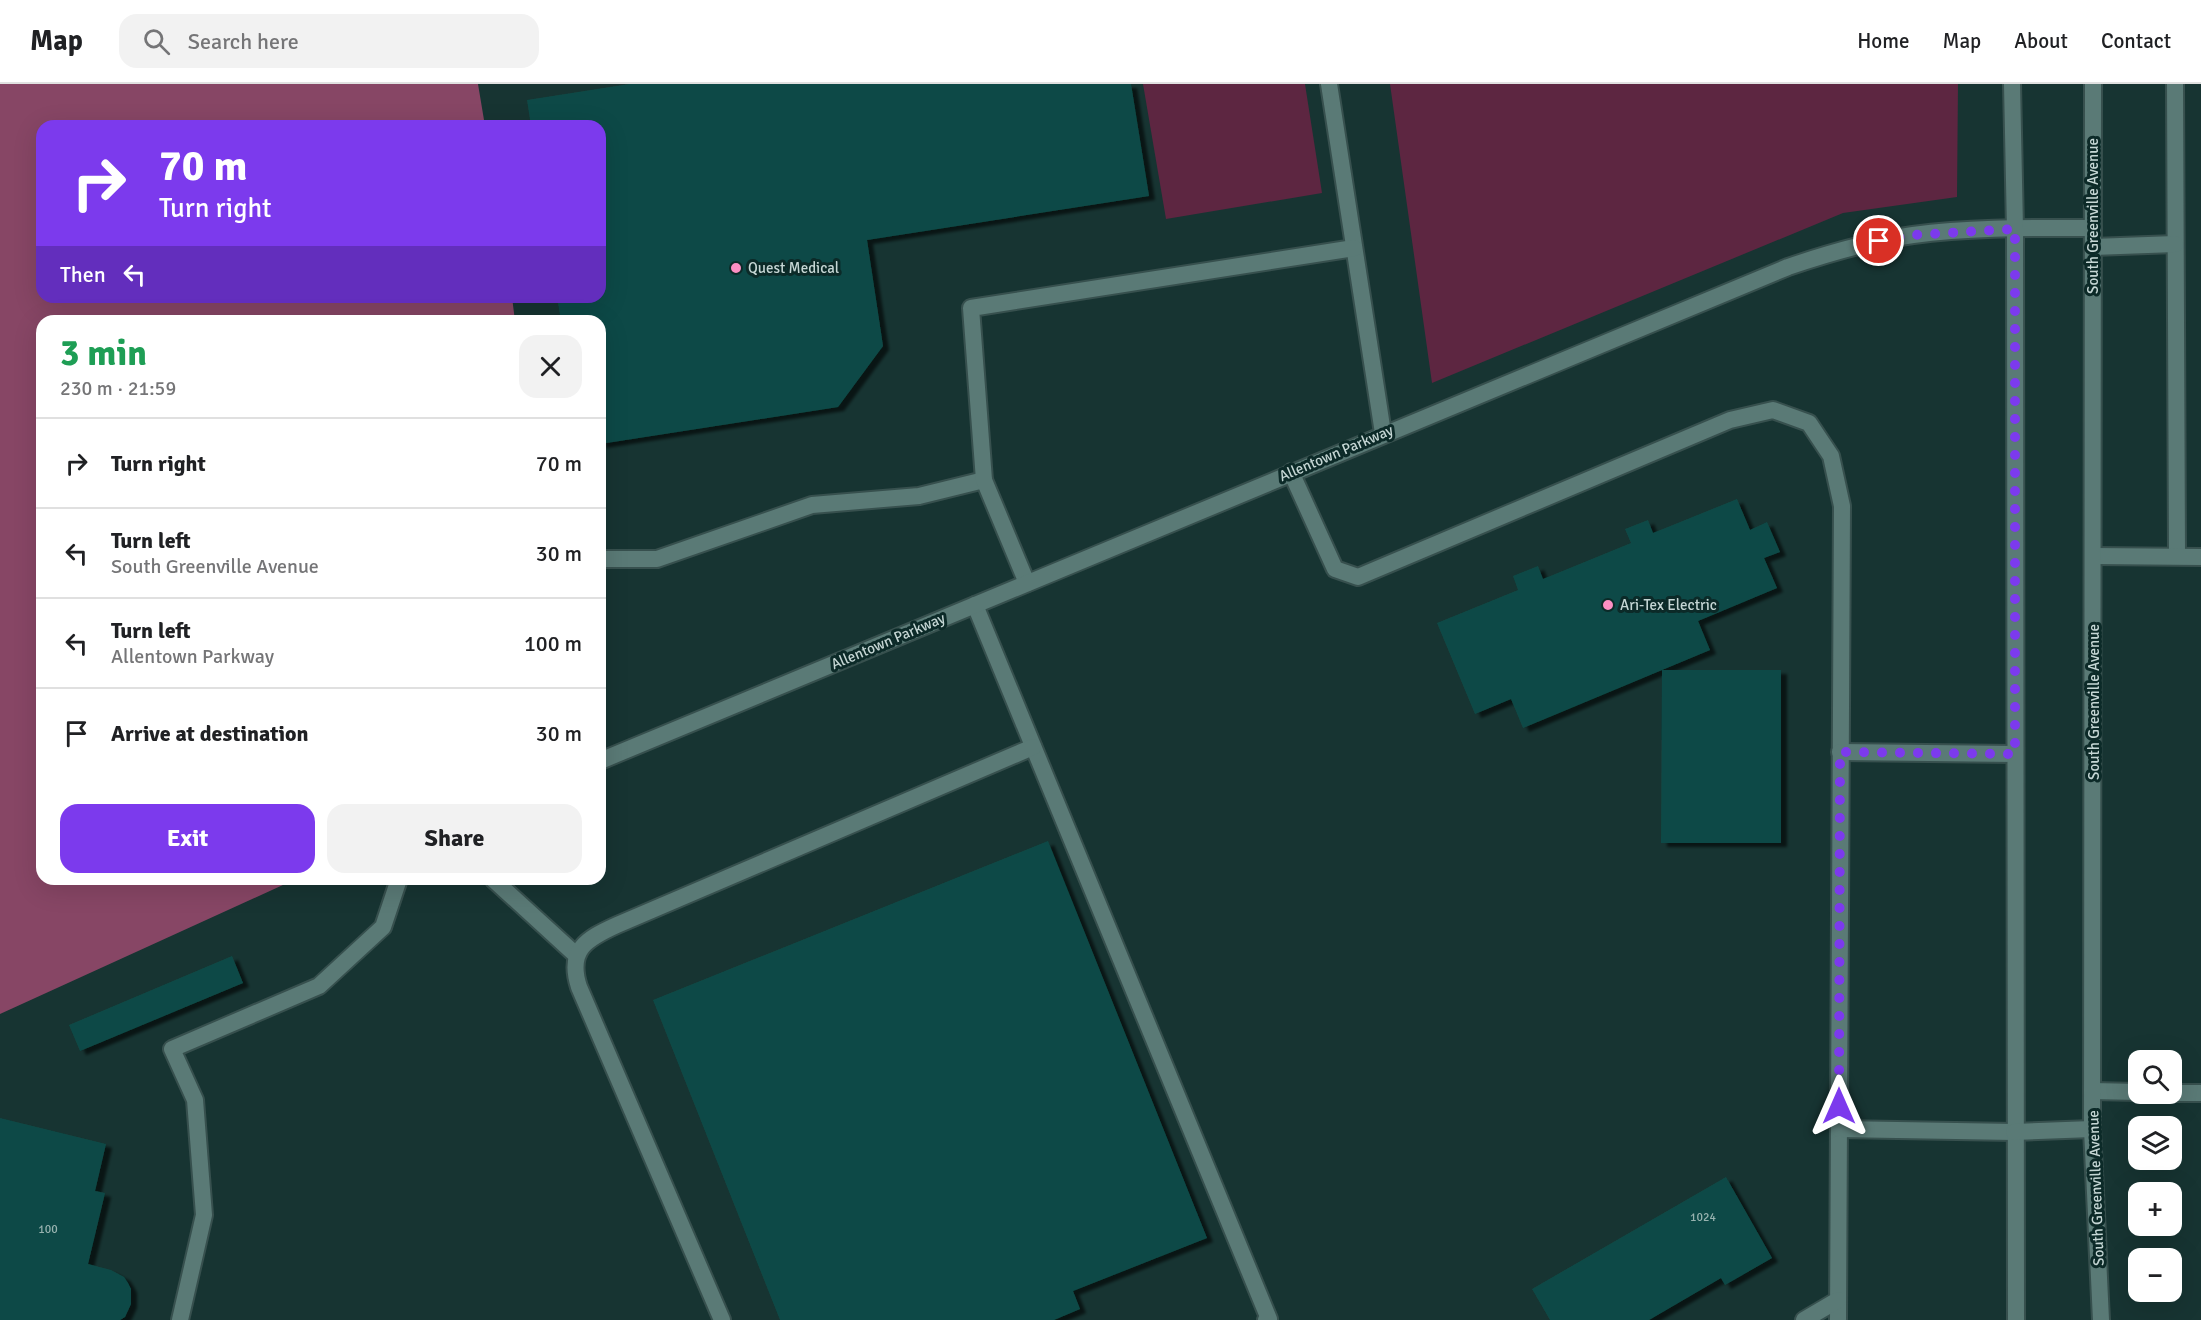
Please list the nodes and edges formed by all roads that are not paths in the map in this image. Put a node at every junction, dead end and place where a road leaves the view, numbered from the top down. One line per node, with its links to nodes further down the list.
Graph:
1 (1329, 84): 9 (main road)
2 (2012, 84): 6 (main road)
3 (2093, 84): 5 (main road, South Greenville Avenue)
4 (2175, 84): 7 (main road)
5 (2093, 228): 6 (main road, Allentown Parkway); 8 (main road, South Greenville Avenue)
6 (2015, 229): 10 (main road, Allentown Parkway); 21 (main road)
7 (2175, 244): 8 (main road); 14 (main road)
8 (2093, 247): 13 (main road, South Greenville Avenue)
9 (1354, 248): 10 (main road); 12 (main road)
10 (1383, 434): 11 (main road, Allentown Parkway)
11 (1291, 472): 17 (main road, Allentown Parkway); 20 (main road)
12 (984, 480): 16 (main road); 17 (main road)
13 (2094, 556): 14 (main road); 26 (main road, South Greenville Avenue)
14 (2177, 556): 15 (main road)
15 (2201, 556)
16 (606, 559)
17 (1027, 583): 18 (main road, Allentown Parkway)
18 (975, 605): 19 (main road); 22 (main road, Allentown Parkway)
19 (1033, 747): 25 (main road); 36 (main road)
20 (1840, 752): 21 (main road); 30 (main road)
21 (2015, 754): 32 (main road)
22 (606, 759)
23 (397, 885): 34 (main road)
24 (500, 885): 25 (main road)
25 (576, 955): 35 (main road)
26 (2092, 1091): 27 (main road); 31 (main road, South Greenville Avenue)
27 (2128, 1092)
28 (2182, 1093): 29 (main road)
29 (2201, 1093)
30 (1839, 1129): 32 (main road); 33 (main road)
31 (2092, 1129): 32 (main road); 40 (main road, South Greenville Avenue)
32 (2014, 1132): 39 (main road)
33 (1838, 1300): 37 (main road); 38 (main road)
34 (180, 1320)
35 (722, 1320)
36 (1266, 1320)
37 (1804, 1320)
38 (1838, 1320)
39 (2016, 1320)
40 (2101, 1320)

